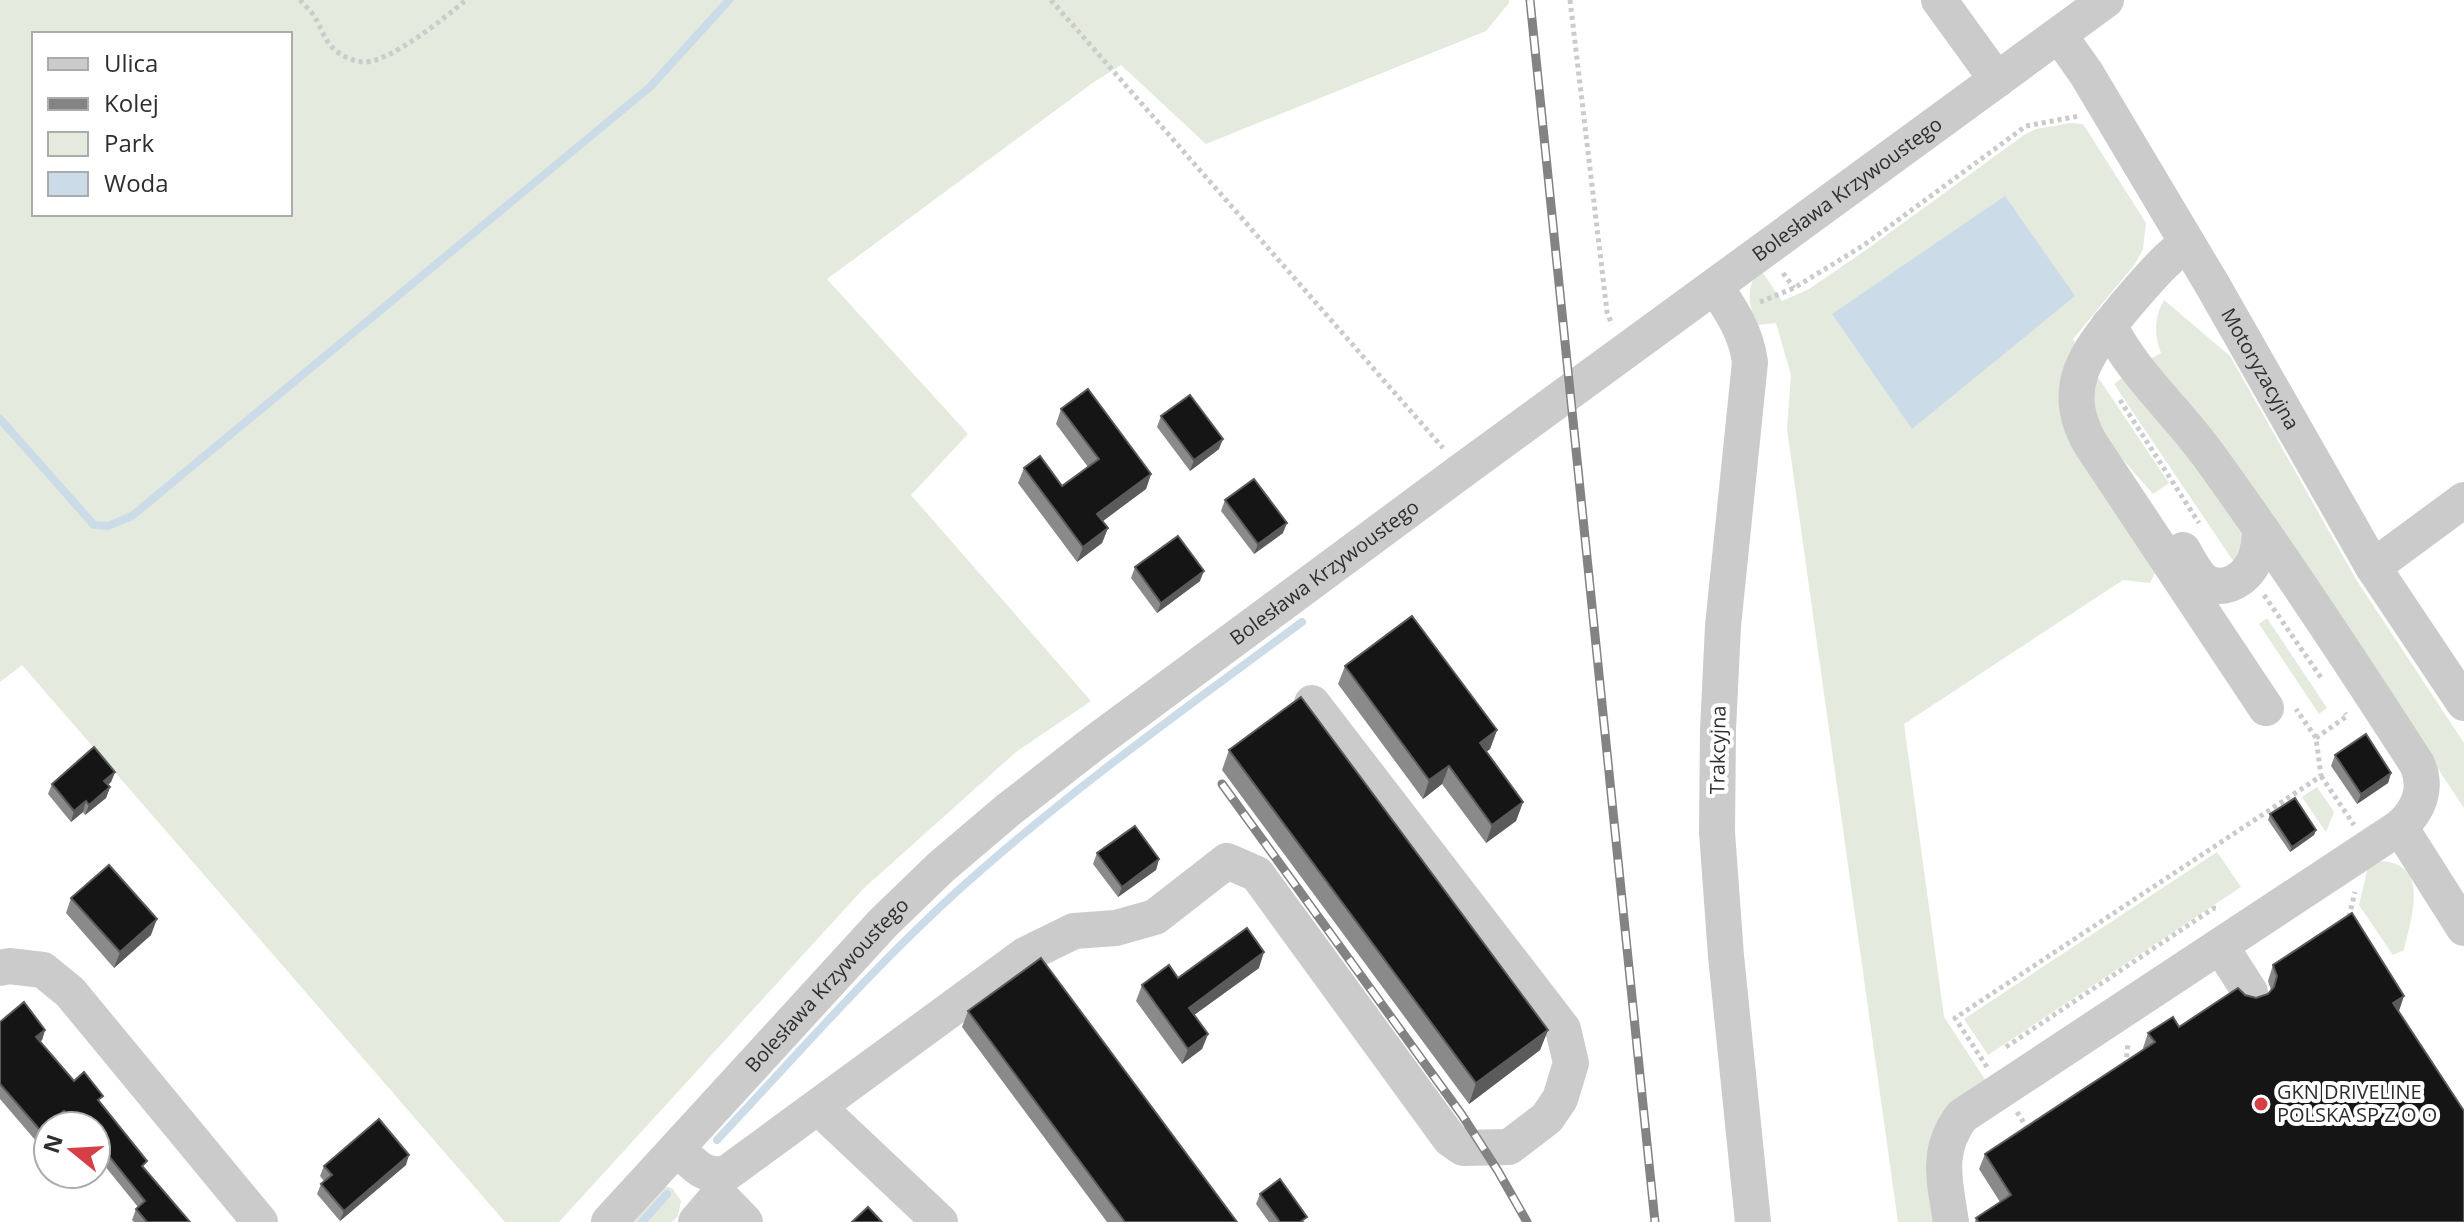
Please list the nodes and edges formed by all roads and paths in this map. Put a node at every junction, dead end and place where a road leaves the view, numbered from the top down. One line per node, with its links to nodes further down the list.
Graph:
1 (300, 0): 2 (path)
2 (466, 0)
3 (1051, 0): 14 (path)
4 (1570, 0): 13 (path)
5 (1939, 0): 8 (street)
6 (2106, 0): 7 (street, Bolesława Krzywoustego)
7 (2059, 35): 8 (street, Bolesława Krzywoustego); 10 (street, Motoryzacyjna)
8 (1997, 80): 11 (street, Bolesława Krzywoustego)
9 (2086, 118): 11 (path)
10 (2187, 243): 12 (street); 18 (street, Motoryzacyjna)
11 (1724, 300): 13 (street, Bolesława Krzywoustego); 44 (street, Trakcyjna)
12 (2109, 325): 15 (street); 17 (street)
13 (1628, 349): 14 (street, Bolesława Krzywoustego)
14 (1460, 472): 38 (street, Bolesława Krzywoustego)
15 (2125, 495): 17 (street); 24 (street)
16 (2464, 500): 18 (street)
17 (2261, 529): 28 (street)
18 (2373, 567): 23 (street, Motoryzacyjna)
19 (2255, 597): 20 (path)
20 (2330, 691)
21 (1312, 703): 36 (street)
22 (2339, 703): 25 (path)
23 (2464, 703)
24 (2278, 704): 25 (path)
25 (2316, 738): 26 (path)
26 (2321, 776): 27 (path); 35 (path)
27 (2354, 825)
28 (2400, 827): 29 (street); 30 (street)
29 (2464, 928)
30 (2221, 947): 32 (street); 35 (street)
31 (0, 968): 40 (street)
32 (2250, 992)
33 (2126, 1063): 34 (path)
34 (2114, 1071)
35 (2002, 1090): 37 (path); 45 (street)
36 (818, 1107): 39 (street); 43 (street)
37 (2039, 1120)
38 (677, 1148): 39 (street); 41 (street, Bolesława Krzywoustego)
39 (710, 1198): 42 (street)
40 (260, 1222)
41 (609, 1222)
42 (745, 1222)
43 (940, 1222)
44 (1753, 1222)
45 (1951, 1222)

